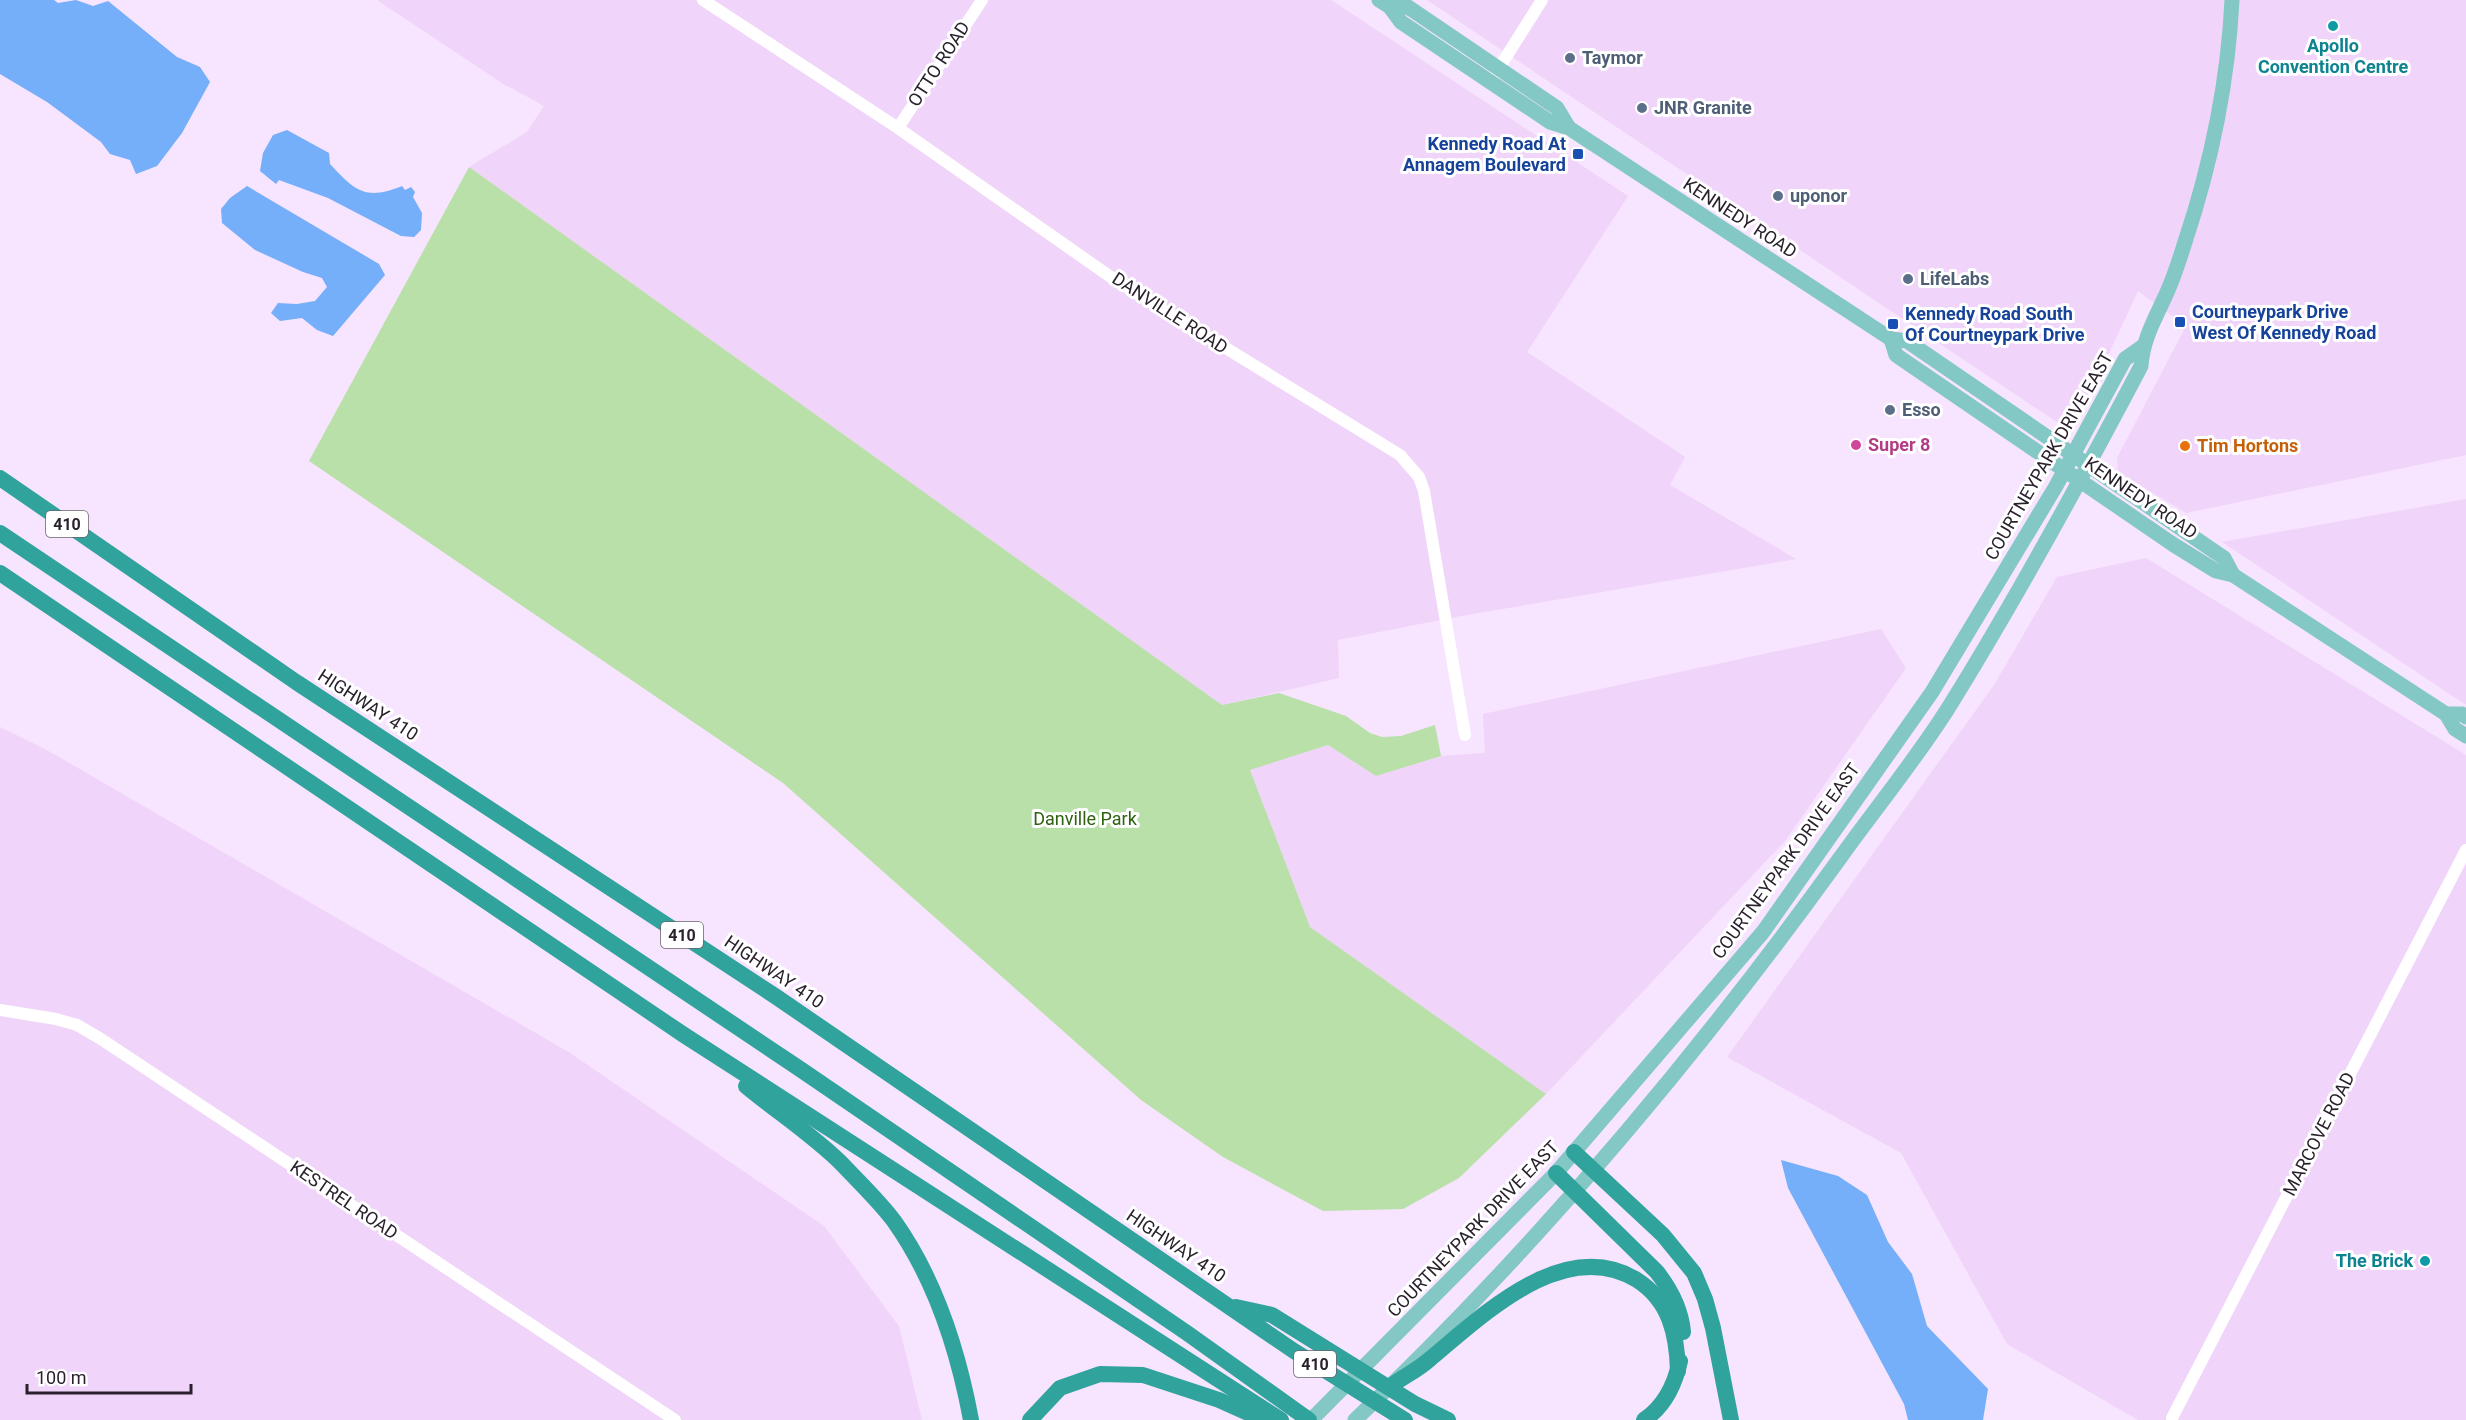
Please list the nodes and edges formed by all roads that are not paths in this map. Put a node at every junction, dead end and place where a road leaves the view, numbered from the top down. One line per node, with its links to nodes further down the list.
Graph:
1 (703, 0): 8 (street, DANVILLE ROAD)
2 (982, 0): 8 (street, OTTO ROAD)
3 (1542, 0): 6 (street)
4 (2232, 0): 11 (main road, COURTNEYPARK DRIVE EAST)
5 (1384, 4): 6 (main road, KENNEDY ROAD); 7 (main road, KENNEDY ROAD)
6 (1499, 69): 7 (street); 9 (main road, KENNEDY ROAD)
7 (1490, 82): 9 (main road, KENNEDY ROAD)
8 (897, 128): 24 (street, DANVILLE ROAD)
9 (1569, 128): 10 (main road, KENNEDY ROAD)
10 (1891, 339): 12 (main road, KENNEDY ROAD); 14 (main road, KENNEDY ROAD)
11 (2142, 347): 12 (main road, COURTNEYPARK DRIVE EAST); 13 (main road, COURTNEYPARK DRIVE EAST)
12 (2074, 454): 13 (main road, KENNEDY ROAD); 14 (main road, COURTNEYPARK DRIVE EAST)
13 (2090, 465): 16 (main road, COURTNEYPARK DRIVE EAST); 19 (main road, KENNEDY ROAD)
14 (2065, 470): 16 (main road, KENNEDY ROAD); 29 (main road, COURTNEYPARK DRIVE EAST)
15 (0, 478): 33 (highway, HIGHWAY 410 / 410)
16 (2081, 481): 19 (main road, KENNEDY ROAD); 30 (main road, COURTNEYPARK DRIVE EAST)
17 (0, 533): 42 (highway)
18 (0, 573): 21 (highway)
19 (2233, 575): 22 (main road, KENNEDY ROAD)
20 (0, 578): 21 (highway)
21 (83, 630): 28 (highway)
22 (2446, 714): 23 (main road, KENNEDY ROAD); 25 (main road, KENNEDY ROAD)
23 (2466, 717)
24 (1465, 735)
25 (2466, 736)
26 (2466, 850): 36 (street, MARCOVE ROAD)
27 (0, 1010): 37 (street, KESTREL ROAD)
28 (684, 1035): 38 (highway); 41 (highway)
29 (1574, 1152): 30 (highway); 31 (main road, COURTNEYPARK DRIVE EAST)
30 (1594, 1171): 32 (main road, COURTNEYPARK DRIVE EAST); 47 (highway)
31 (1556, 1173): 32 (highway); 42 (main road, COURTNEYPARK DRIVE EAST)
32 (1576, 1192): 34 (highway); 35 (main road, COURTNEYPARK DRIVE EAST)
33 (1227, 1304): 44 (highway, HIGHWAY 410 / 410); 45 (highway)
34 (1678, 1371): 35 (highway); 46 (highway)
35 (1392, 1385): 43 (main road, COURTNEYPARK DRIVE EAST)
36 (2172, 1418)
37 (675, 1420)
38 (971, 1420)
39 (1030, 1420): 40 (highway)
40 (1264, 1420)
41 (1281, 1420)
42 (1310, 1420)
43 (1355, 1420)
44 (1406, 1420)
45 (1449, 1420)
46 (1644, 1420)
47 (1731, 1420)

